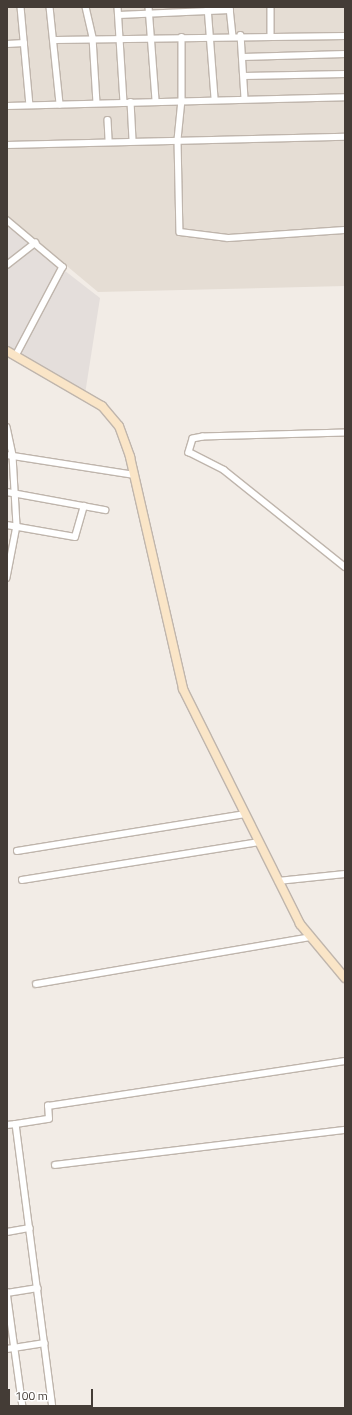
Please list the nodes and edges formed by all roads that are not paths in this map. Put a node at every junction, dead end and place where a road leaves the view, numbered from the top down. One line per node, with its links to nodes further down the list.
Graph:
1 (22, 7): 20 (street)
2 (50, 7): 19 (street)
3 (86, 7): 16 (street)
4 (118, 7): 9 (street)
5 (271, 7): 13 (street)
6 (208, 9): 7 (street); 8 (street); 10 (street)
7 (230, 9): 11 (street)
8 (149, 10): 9 (street); 17 (street)
9 (119, 15): 18 (street)
10 (210, 35): 11 (street); 15 (street); 29 (street)
11 (233, 35): 12 (street)
12 (240, 35): 13 (street); 23 (street)
13 (272, 35): 14 (street)
14 (345, 36)
15 (182, 37): 17 (street); 28 (street)
16 (93, 38): 18 (street); 19 (street); 33 (street)
17 (151, 38): 18 (street); 30 (street)
18 (120, 39): 31 (street)
19 (56, 40): 34 (street)
20 (24, 43): 21 (street); 35 (street)
21 (7, 44)
22 (345, 54): 23 (street)
23 (243, 57): 25 (street)
24 (345, 74): 25 (street)
25 (244, 76): 27 (street)
26 (345, 97): 27 (street)
27 (245, 98): 29 (street)
28 (182, 100): 29 (street); 30 (street); 39 (street)
29 (215, 100)
30 (156, 101): 32 (street)
31 (124, 102): 32 (street); 33 (street)
32 (131, 102): 40 (street)
33 (97, 103): 34 (street)
34 (60, 104): 35 (street)
35 (30, 105): 36 (street)
36 (7, 106)
37 (108, 120): 41 (street)
38 (345, 137): 39 (street)
39 (178, 140): 40 (street); 44 (street)
40 (133, 141): 41 (street)
41 (109, 142): 42 (street)
42 (7, 145)
43 (7, 220): 45 (street)
44 (345, 230)
45 (35, 244): 46 (street); 48 (street)
46 (7, 265)
47 (7, 351): 48 (main road)
48 (16, 356): 52 (main road)
49 (7, 427): 51 (street)
50 (345, 433): 60 (street)
51 (10, 456): 52 (street); 54 (street)
52 (134, 475): 62 (main road)
53 (7, 492): 54 (street)
54 (16, 494): 55 (street); 58 (street)
55 (84, 506): 56 (street); 58 (street)
56 (104, 510)
57 (7, 525): 58 (street)
58 (17, 526): 59 (street)
59 (9, 559): 61 (street)
60 (345, 567)
61 (7, 578)
62 (245, 814): 63 (main road); 64 (street)
63 (259, 842): 66 (street); 67 (main road)
64 (17, 851)
65 (345, 874): 67 (street)
66 (22, 880)
67 (278, 881): 68 (main road)
68 (310, 937): 69 (main road); 70 (street)
69 (345, 978)
70 (36, 984)
71 (345, 1061): 72 (street)
72 (16, 1124): 73 (street); 76 (street)
73 (7, 1125)
74 (345, 1130): 75 (street)
75 (55, 1165)
76 (30, 1228): 77 (street); 78 (street)
77 (7, 1232)
78 (38, 1288): 79 (street); 80 (street)
79 (7, 1293): 81 (street)
80 (45, 1343): 81 (street); 84 (street)
81 (15, 1348): 82 (street); 83 (street)
82 (7, 1349)
83 (23, 1408)
84 (52, 1408)

